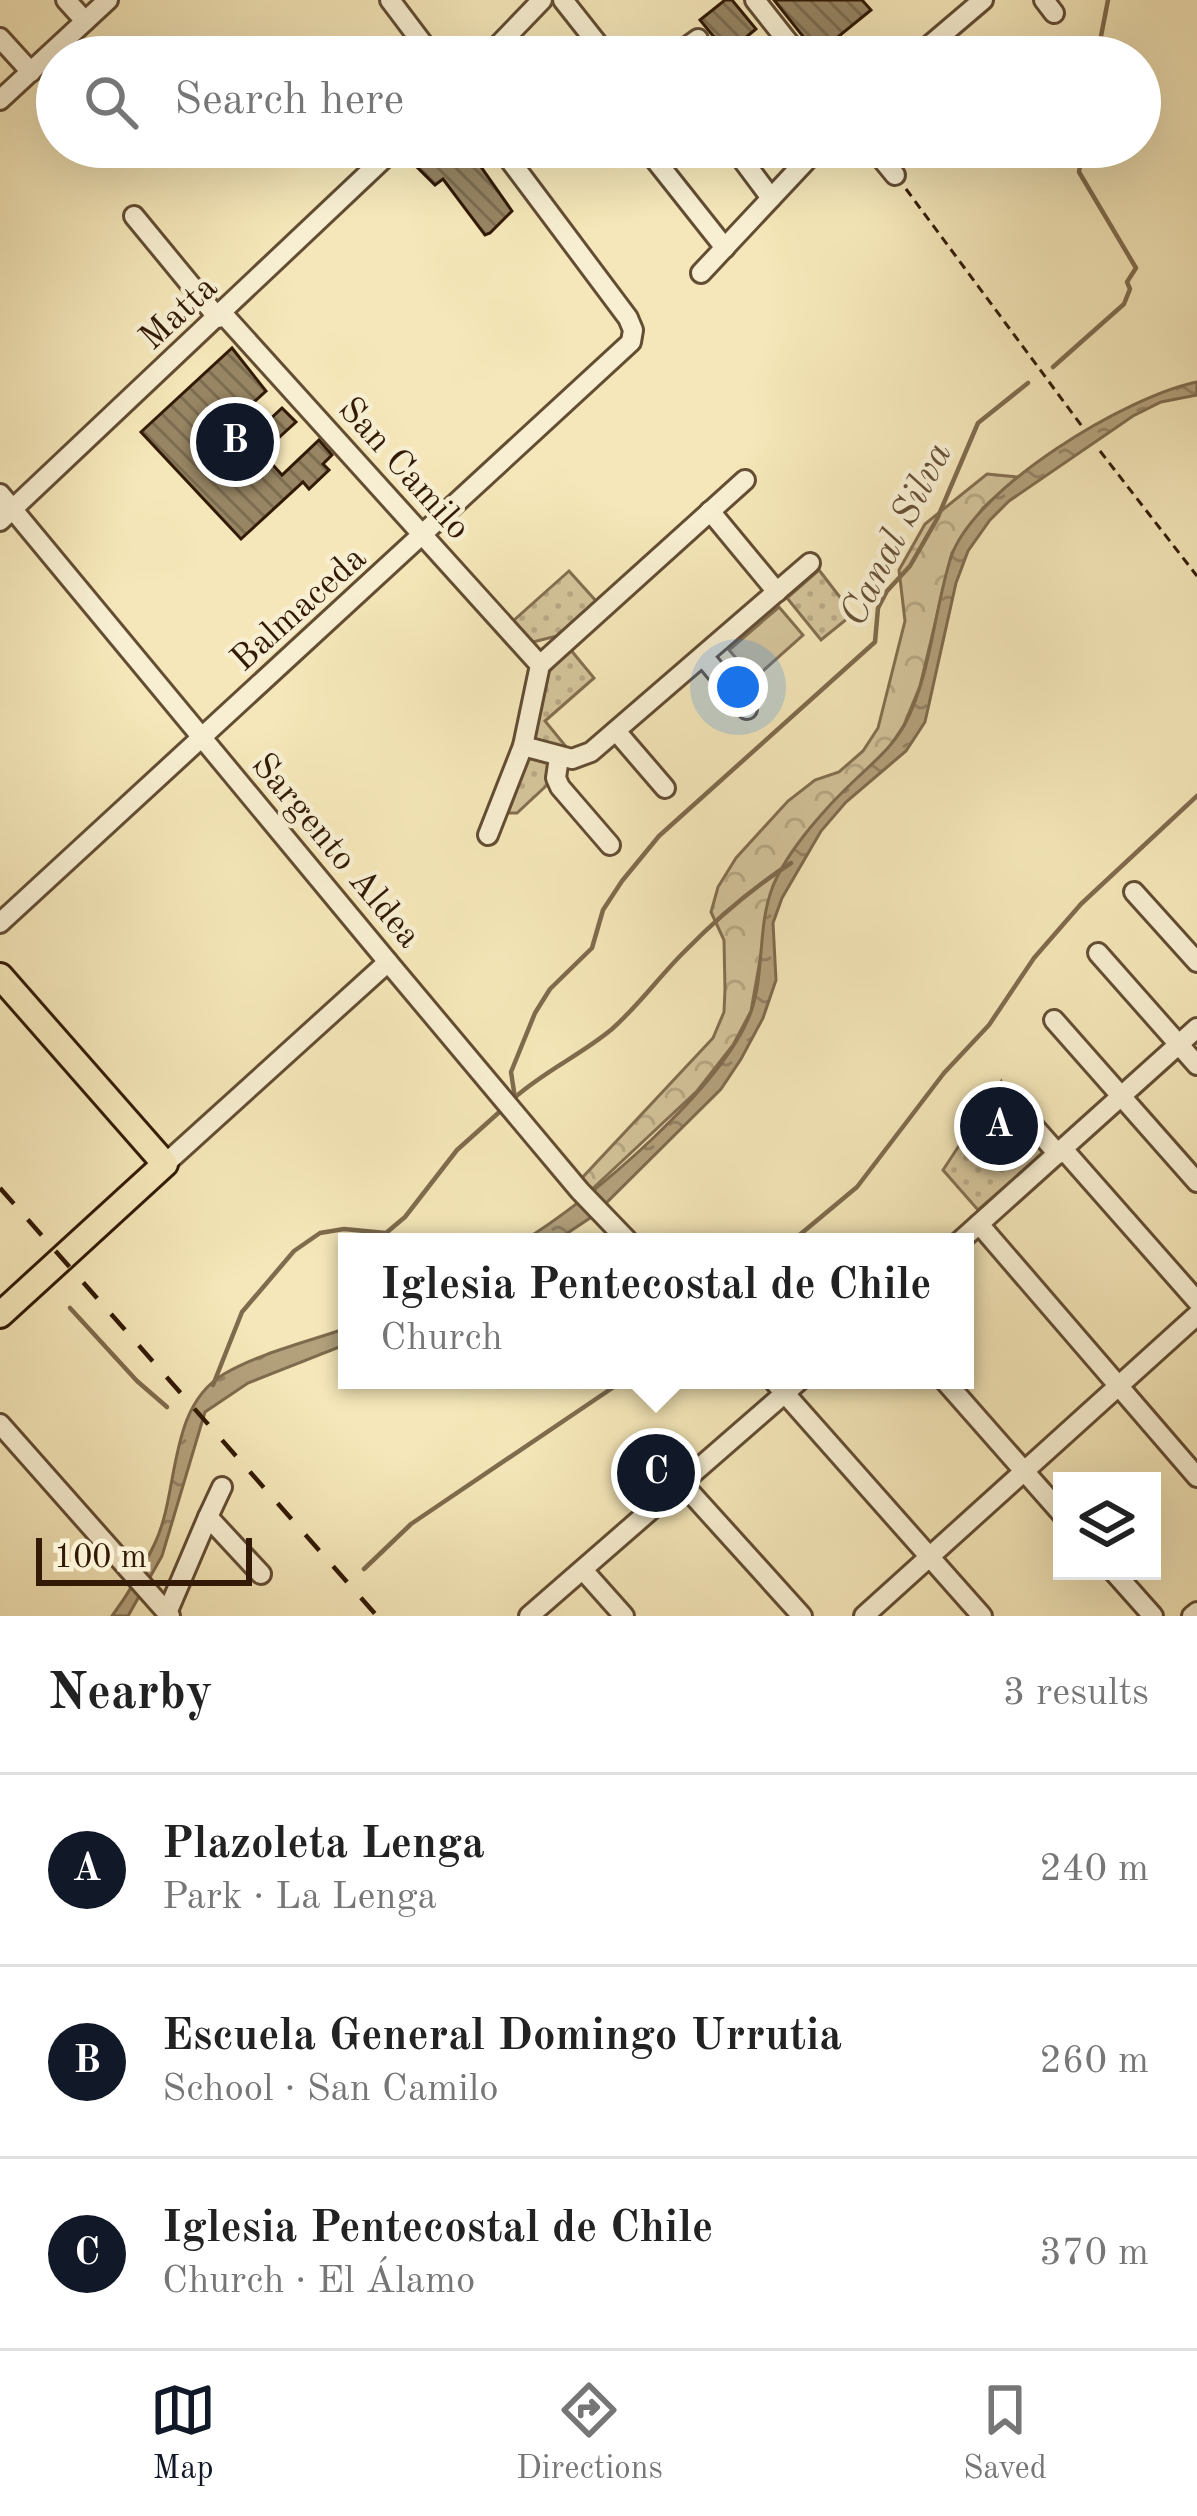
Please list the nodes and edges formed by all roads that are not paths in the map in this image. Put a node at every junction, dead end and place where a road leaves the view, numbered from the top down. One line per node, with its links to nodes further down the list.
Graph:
1 (66, 0): 8 (street)
2 (108, 0): 8 (street)
3 (390, 0): 10 (street)
4 (542, 0): 11 (street)
5 (563, 0): 12 (street)
6 (755, 0): 13 (street)
7 (983, 0): 14 (street)
8 (85, 21): 9 (street)
9 (69, 36)
10 (417, 36)
11 (507, 36)
12 (591, 36)
13 (783, 36)
14 (941, 36)
15 (0, 38): 17 (street)
16 (36, 67): 17 (street)
17 (31, 72): 18 (street)
18 (0, 100)
19 (374, 168): 30 (street, Matta)
20 (516, 168): 34 (street, Balmaceda)
21 (662, 168): 28 (street)
22 (749, 168): 26 (street)
23 (800, 168): 26 (street)
24 (890, 168): 25 (street)
25 (896, 175)
26 (771, 198): 28 (street)
27 (134, 216): 30 (street, San Camilo)
28 (725, 248): 29 (street)
29 (701, 274)
30 (220, 316): 32 (street, Matta); 34 (street, San Camilo)
31 (745, 480): 33 (street)
32 (4, 508): 41 (street, Sargento Aldea)
33 (710, 511): 36 (street); 38 (street)
34 (424, 536): 38 (street, San Camilo); 41 (street, Balmaceda)
35 (810, 563): 36 (street)
36 (777, 592): 37 (street)
37 (703, 656): 39 (street); 40 (street)
38 (540, 665): 42 (street)
39 (747, 710)
40 (616, 731): 43 (street); 44 (street)
41 (202, 737): 48 (street, Balmaceda); 50 (street, Sargento Aldea)
42 (523, 746): 43 (street); 45 (street)
43 (559, 758): 46 (street)
44 (665, 788)
45 (488, 835)
46 (610, 844)
47 (1134, 892): 51 (street)
48 (0, 923)
49 (1098, 953): 55 (street)
50 (388, 962): 60 (street); 63 (street, Sargento Aldea)
51 (1197, 962)
52 (0, 976): 60 (main road)
53 (1054, 1020): 57 (street)
54 (1197, 1028): 55 (street)
55 (1179, 1045): 56 (street); 57 (street)
56 (1197, 1066)
57 (1121, 1097): 59 (street); 61 (street)
58 (1013, 1102): 59 (street)
59 (1060, 1152): 62 (street); 65 (street)
60 (165, 1164): 66 (main road)
61 (1197, 1182)
62 (979, 1224): 64 (street); 68 (street)
63 (620, 1233)
64 (968, 1233)
65 (1197, 1301)
66 (0, 1315)
67 (1197, 1315): 68 (street)
68 (1118, 1386): 74 (street); 75 (street)
69 (781, 1389): 76 (street)
70 (790, 1389): 80 (street)
71 (952, 1389): 74 (street)
72 (0, 1424): 84 (street)
73 (652, 1450): 76 (street)
74 (1024, 1472): 78 (street); 80 (street)
75 (1197, 1477)
76 (681, 1482): 81 (street); 87 (street)
77 (222, 1487): 79 (street)
78 (1053, 1504)
79 (208, 1517): 82 (street); 84 (street)
80 (930, 1557): 88 (street); 89 (street)
81 (583, 1570): 85 (street); 86 (street)
82 (261, 1574)
83 (1121, 1580): 90 (street)
84 (168, 1614)
85 (529, 1616)
86 (624, 1616)
87 (802, 1616)
88 (864, 1616)
89 (982, 1616)
90 (1153, 1616)

